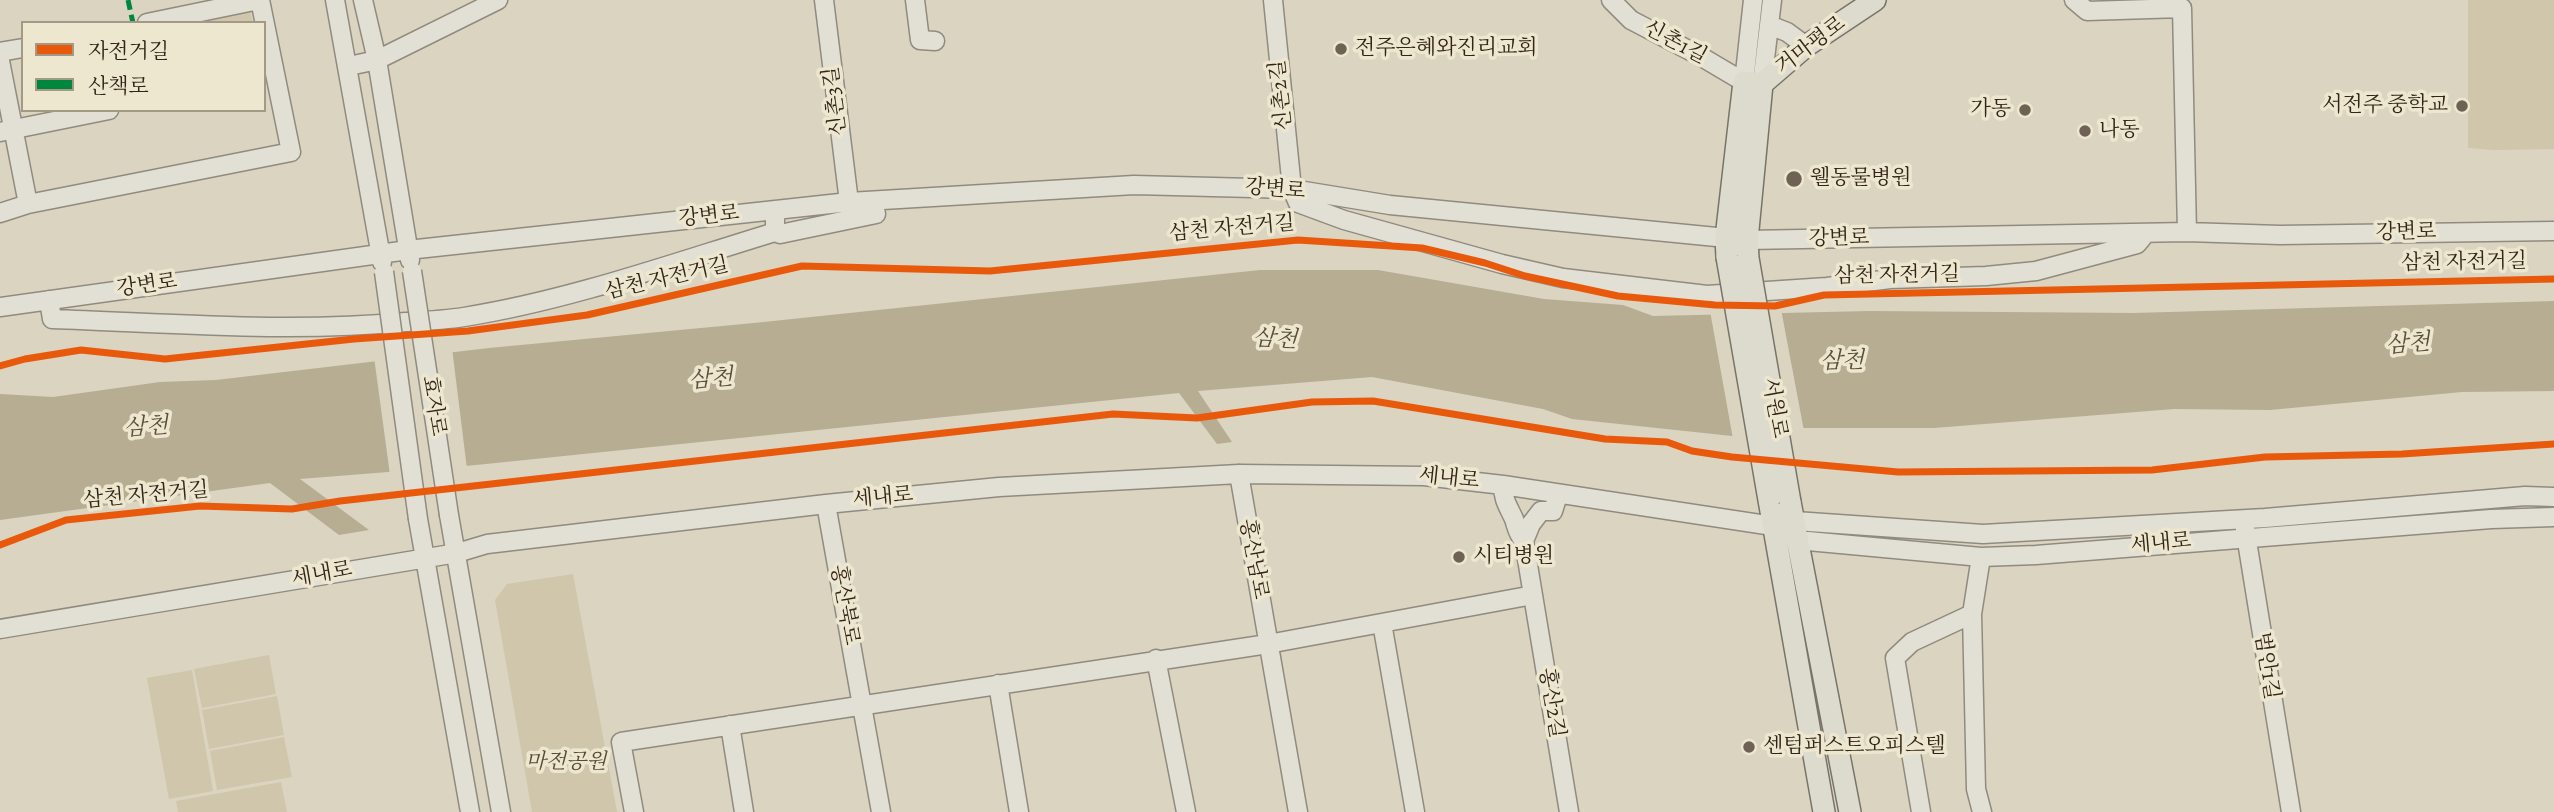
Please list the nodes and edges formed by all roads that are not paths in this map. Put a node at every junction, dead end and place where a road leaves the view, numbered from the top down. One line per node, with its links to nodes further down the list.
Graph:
1 (260, 0): 13 (street); 14 (street)
2 (335, 0): 23 (street, 효자로)
3 (363, 0): 21 (street, 효자로)
4 (498, 0): 21 (street)
5 (824, 0): 30 (street, 신촌3길)
6 (915, 0): 16 (street)
7 (1273, 0): 28 (street, 신촌2길)
8 (1611, 0): 25 (street, 신촌1길)
9 (1753, 0): 25 (street, 서원로)
10 (1772, 0): 15 (street, 서원로)
11 (1875, 0): 17 (main road, 거마평로)
12 (2074, 0): 36 (street)
13 (157, 21)
14 (263, 21)
15 (1769, 25): 17 (street); 25 (street, 서원로)
16 (936, 41)
17 (1806, 46): 25 (main road, 거마평로)
18 (266, 47): 24 (street)
19 (21, 48): 20 (street)
20 (0, 52)
21 (377, 60): 23 (street); 39 (street, 효자로)
22 (0, 61): 27 (street)
23 (349, 66): 40 (street, 효자로)
24 (270, 79): 31 (street)
25 (1753, 83): 38 (main road, 서원로)
26 (99, 112): 27 (street)
27 (7, 130): 31 (street)
28 (1292, 189): 29 (street, 강변로); 37 (street); 38 (street, 강변로)
29 (873, 201): 30 (street, 강변로); 35 (street)
30 (849, 202): 32 (street, 강변로)
31 (28, 204): 33 (street)
32 (775, 210): 35 (street); 39 (street, 강변로)
33 (0, 213)
34 (2554, 231): 36 (street, 강변로)
35 (775, 232): 41 (street)
36 (2188, 232): 37 (street, 강변로)
37 (2146, 233): 38 (street, 강변로)
38 (1737, 248): 48 (main road, 서원로, bridge)
39 (408, 250): 40 (street, 강변로); 54 (street, 효자로, bridge)
40 (380, 253): 41 (street, 강변로); 56 (street, 효자로, bridge)
41 (49, 300): 42 (street, 강변로)
42 (0, 307)
43 (1239, 474): 44 (street, 세내로); 47 (street, 세내로); 61 (street, 홍산남로)
44 (1503, 485): 45 (street, 세내로); 53 (street, 홍산2길)
45 (1558, 495): 51 (street, 세내로); 53 (street)
46 (2554, 497): 50 (street, 세내로)
47 (826, 504): 54 (street, 세내로); 64 (street, 홍산북로)
48 (1788, 516): 50 (street, 세내로); 51 (main road, 서원로); 55 (street, 세내로); 77 (main road, 서원로)
49 (2554, 517): 52 (street, 세내로)
50 (2244, 519): 52 (street, 범안1길)
51 (1773, 526): 76 (main road, 서원로)
52 (2245, 538): 55 (street, 세내로); 80 (street, 범안1길)
53 (1524, 541): 57 (street, 홍산2길)
54 (457, 553): 56 (street, 세내로); 67 (street, 효자로)
55 (1981, 557): 58 (street)
56 (426, 558): 60 (street, 세내로); 66 (street, 효자로)
57 (1533, 595): 59 (street); 75 (street, 홍산2길)
58 (1972, 614): 78 (street); 79 (street)
59 (1382, 623): 61 (street); 74 (street)
60 (0, 629)
61 (1268, 644): 62 (street); 73 (street, 홍산남로)
62 (1156, 659): 63 (street); 72 (street)
63 (998, 684): 64 (street); 71 (street)
64 (862, 705): 65 (street); 70 (street, 홍산북로)
65 (730, 725): 68 (street); 69 (street)
66 (470, 812)
67 (501, 812)
68 (634, 812)
69 (744, 812)
70 (881, 812)
71 (1019, 812)
72 (1186, 812)
73 (1298, 812)
74 (1415, 812)
75 (1569, 812)
76 (1824, 812)
77 (1850, 812)
78 (1921, 812)
79 (1982, 812)
80 (2291, 812)

